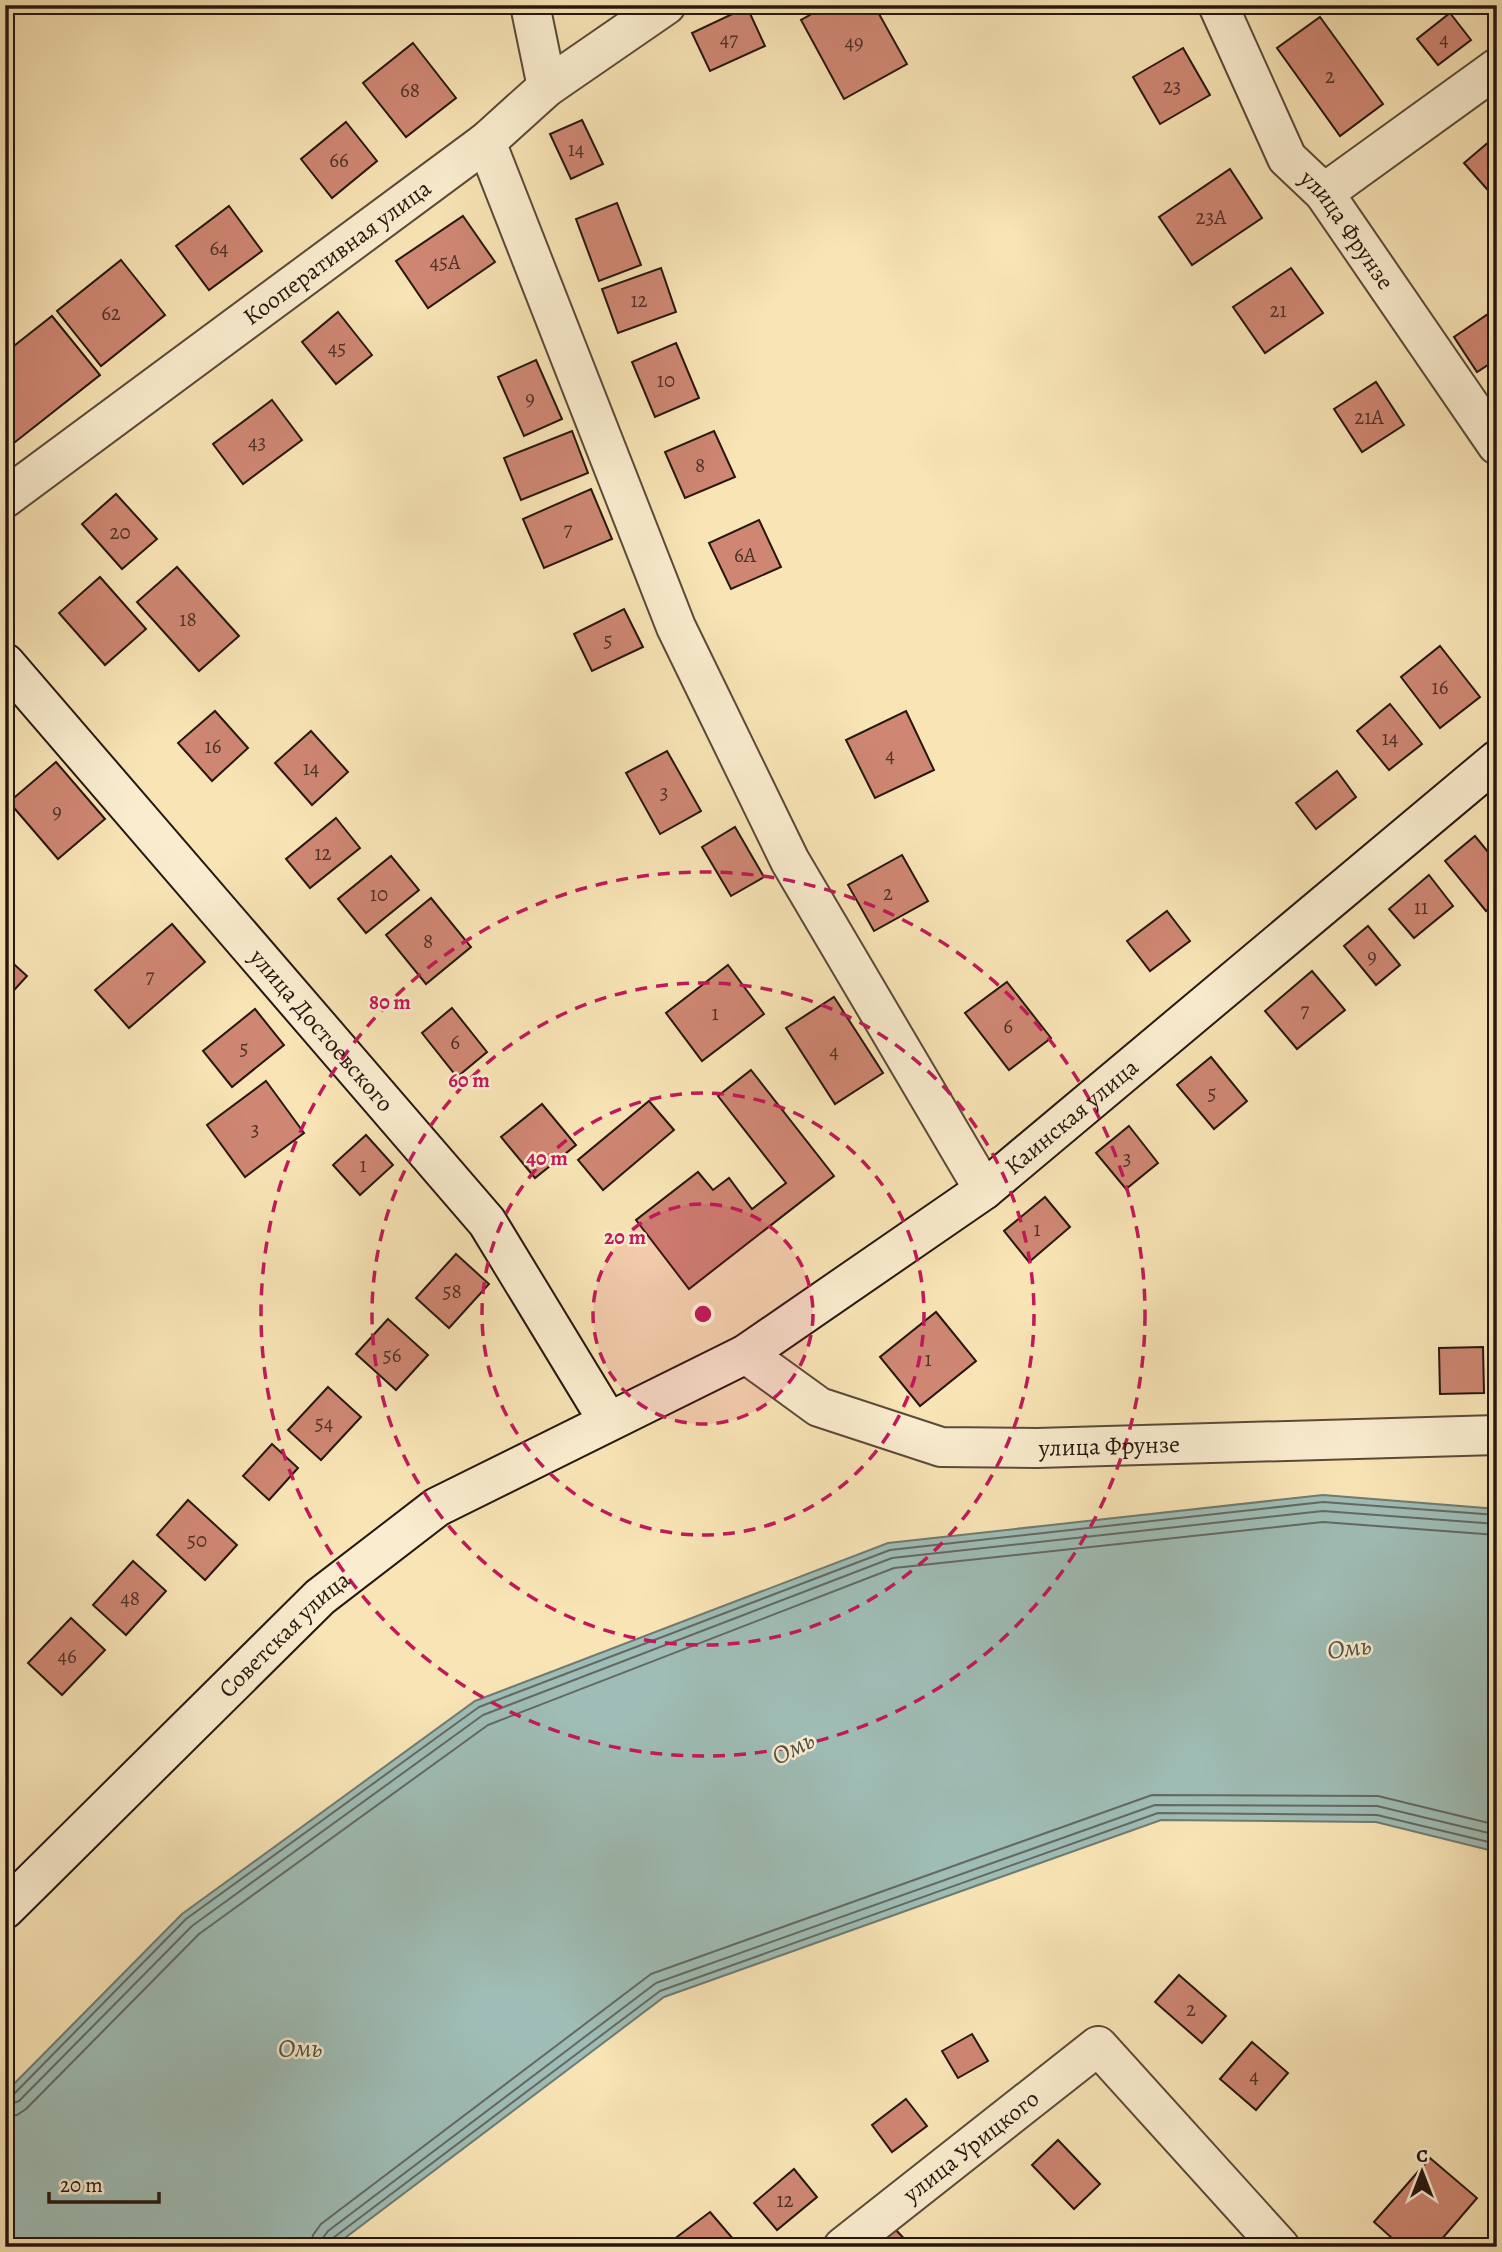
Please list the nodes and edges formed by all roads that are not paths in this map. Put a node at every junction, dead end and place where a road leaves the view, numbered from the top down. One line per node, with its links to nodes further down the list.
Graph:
1 (530, 5): 5 (street)
2 (666, 5): 5 (street, Кооперативная улица)
3 (1218, 5): 7 (street, улица Фрунзе)
4 (1497, 68): 7 (street)
5 (547, 87): 6 (street, Кооперативная улица)
6 (486, 142): 9 (street, Кооперативная улица); 12 (street)
7 (1324, 193): 8 (street, улица Фрунзе)
8 (1497, 445)
9 (5, 498)
10 (5, 663): 14 (street, улица Достоевского)
11 (1497, 760): 12 (street, Каинская улица)
12 (984, 1190): 13 (street, Каинская улица)
13 (746, 1354): 14 (street, Каинская улица); 15 (street, улица Фрунзе)
14 (608, 1421): 16 (street, Советская улица)
15 (1497, 1435)
16 (5, 1909)
17 (843, 2247): 18 (street, улица Урицкого)
18 (1280, 2247)

